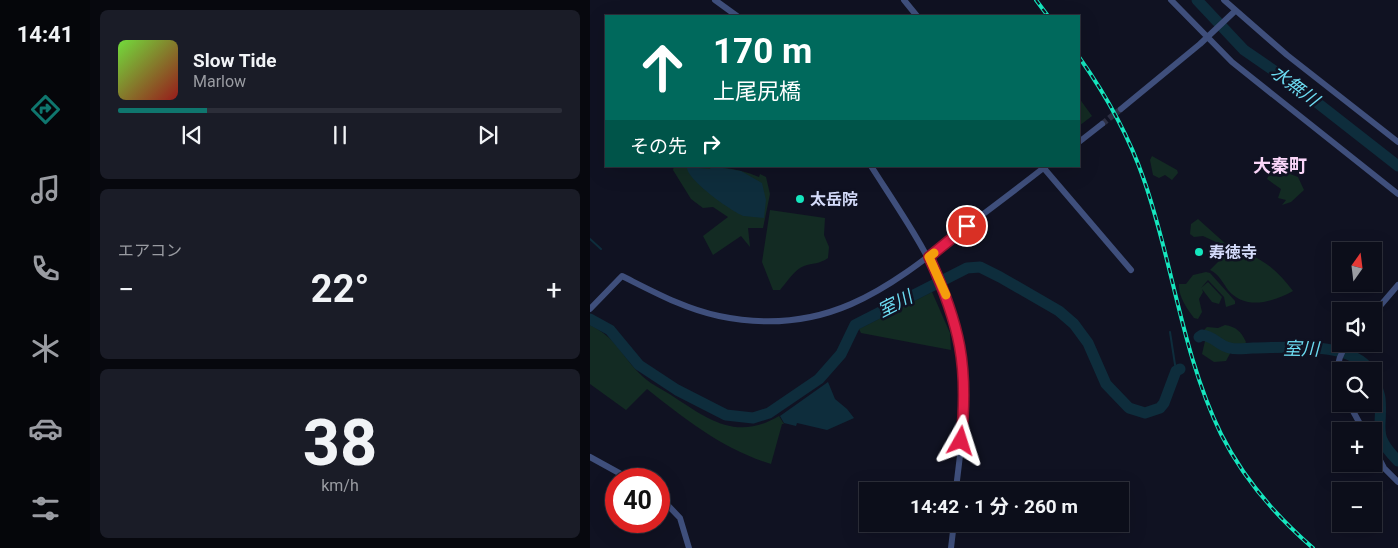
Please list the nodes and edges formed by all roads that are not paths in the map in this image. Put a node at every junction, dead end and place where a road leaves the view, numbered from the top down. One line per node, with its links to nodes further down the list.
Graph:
1 (715, 0): 6 (street)
2 (904, 0): 7 (street)
3 (1172, 0): 8 (street)
4 (1224, 0): 5 (street)
5 (1233, 12): 8 (street); 12 (street)
6 (736, 15)
7 (917, 15)
8 (1209, 36): 9 (street); 15 (street)
9 (1121, 109)
10 (1102, 124): 11 (street)
11 (1080, 141)
12 (1398, 142)
13 (871, 167): 16 (street)
14 (1044, 167): 16 (street); 17 (street)
15 (1398, 194)
16 (929, 257): 20 (street); 24 (street)
17 (1131, 270)
18 (1398, 286): 19 (street)
19 (1382, 305)
20 (590, 310)
21 (590, 457): 23 (street)
22 (1382, 464): 25 (street)
23 (610, 468)
24 (957, 482)
25 (1398, 482)
26 (670, 508): 28 (street)
27 (953, 532): 29 (street)
28 (689, 548)
29 (951, 548)

